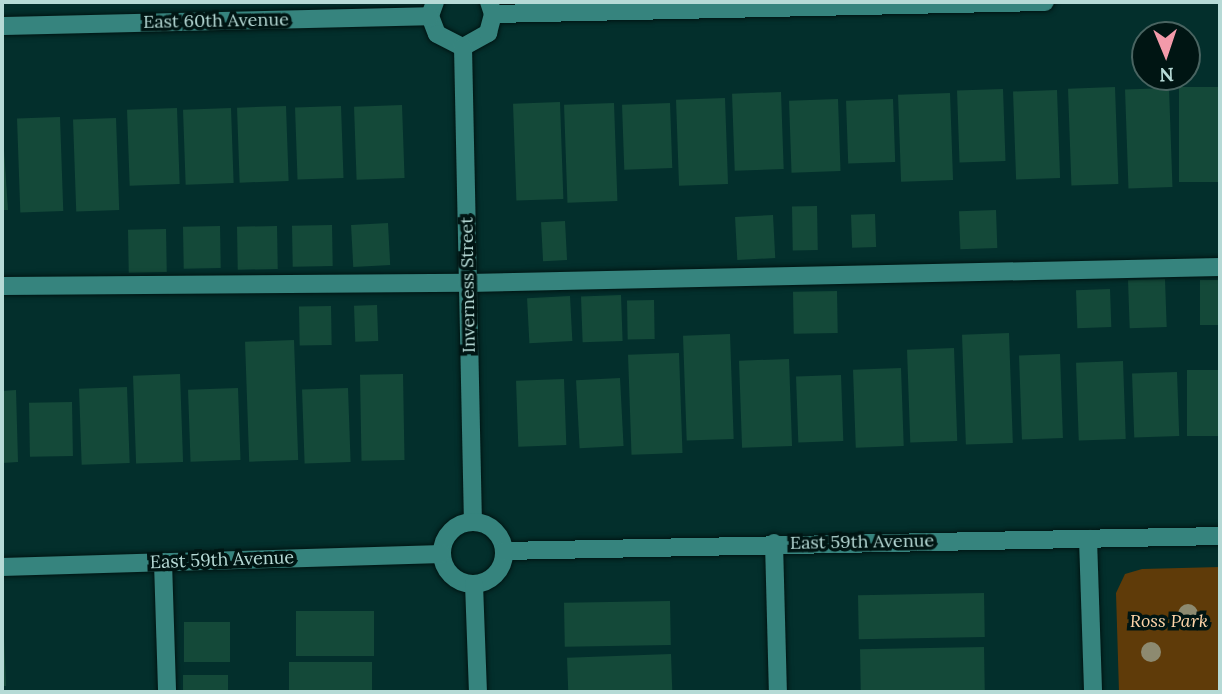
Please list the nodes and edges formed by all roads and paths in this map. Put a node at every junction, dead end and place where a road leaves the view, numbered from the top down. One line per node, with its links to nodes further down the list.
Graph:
1 (1045, 2): 2 (street)
2 (491, 8): 5 (street)
3 (433, 9): 4 (street, East 60th Avenue); 5 (street)
4 (2, 26)
5 (463, 47): 7 (street, Inverness Street)
6 (1220, 267): 7 (street)
7 (468, 283): 8 (street); 9 (street, Inverness Street)
8 (2, 286)
9 (473, 522): 13 (street); 14 (street)
10 (1220, 536): 11 (street, East 59th Avenue)
11 (1088, 539): 12 (street, East 59th Avenue); 21 (street)
12 (774, 543): 13 (street, East 59th Avenue); 20 (street)
13 (504, 551): 17 (street)
14 (442, 554): 15 (street, East 59th Avenue); 17 (street)
15 (163, 562): 16 (street, East 59th Avenue); 18 (street)
16 (2, 567)
17 (474, 584): 19 (street)
18 (167, 692)
19 (478, 692)
20 (778, 692)
21 (1093, 692)

